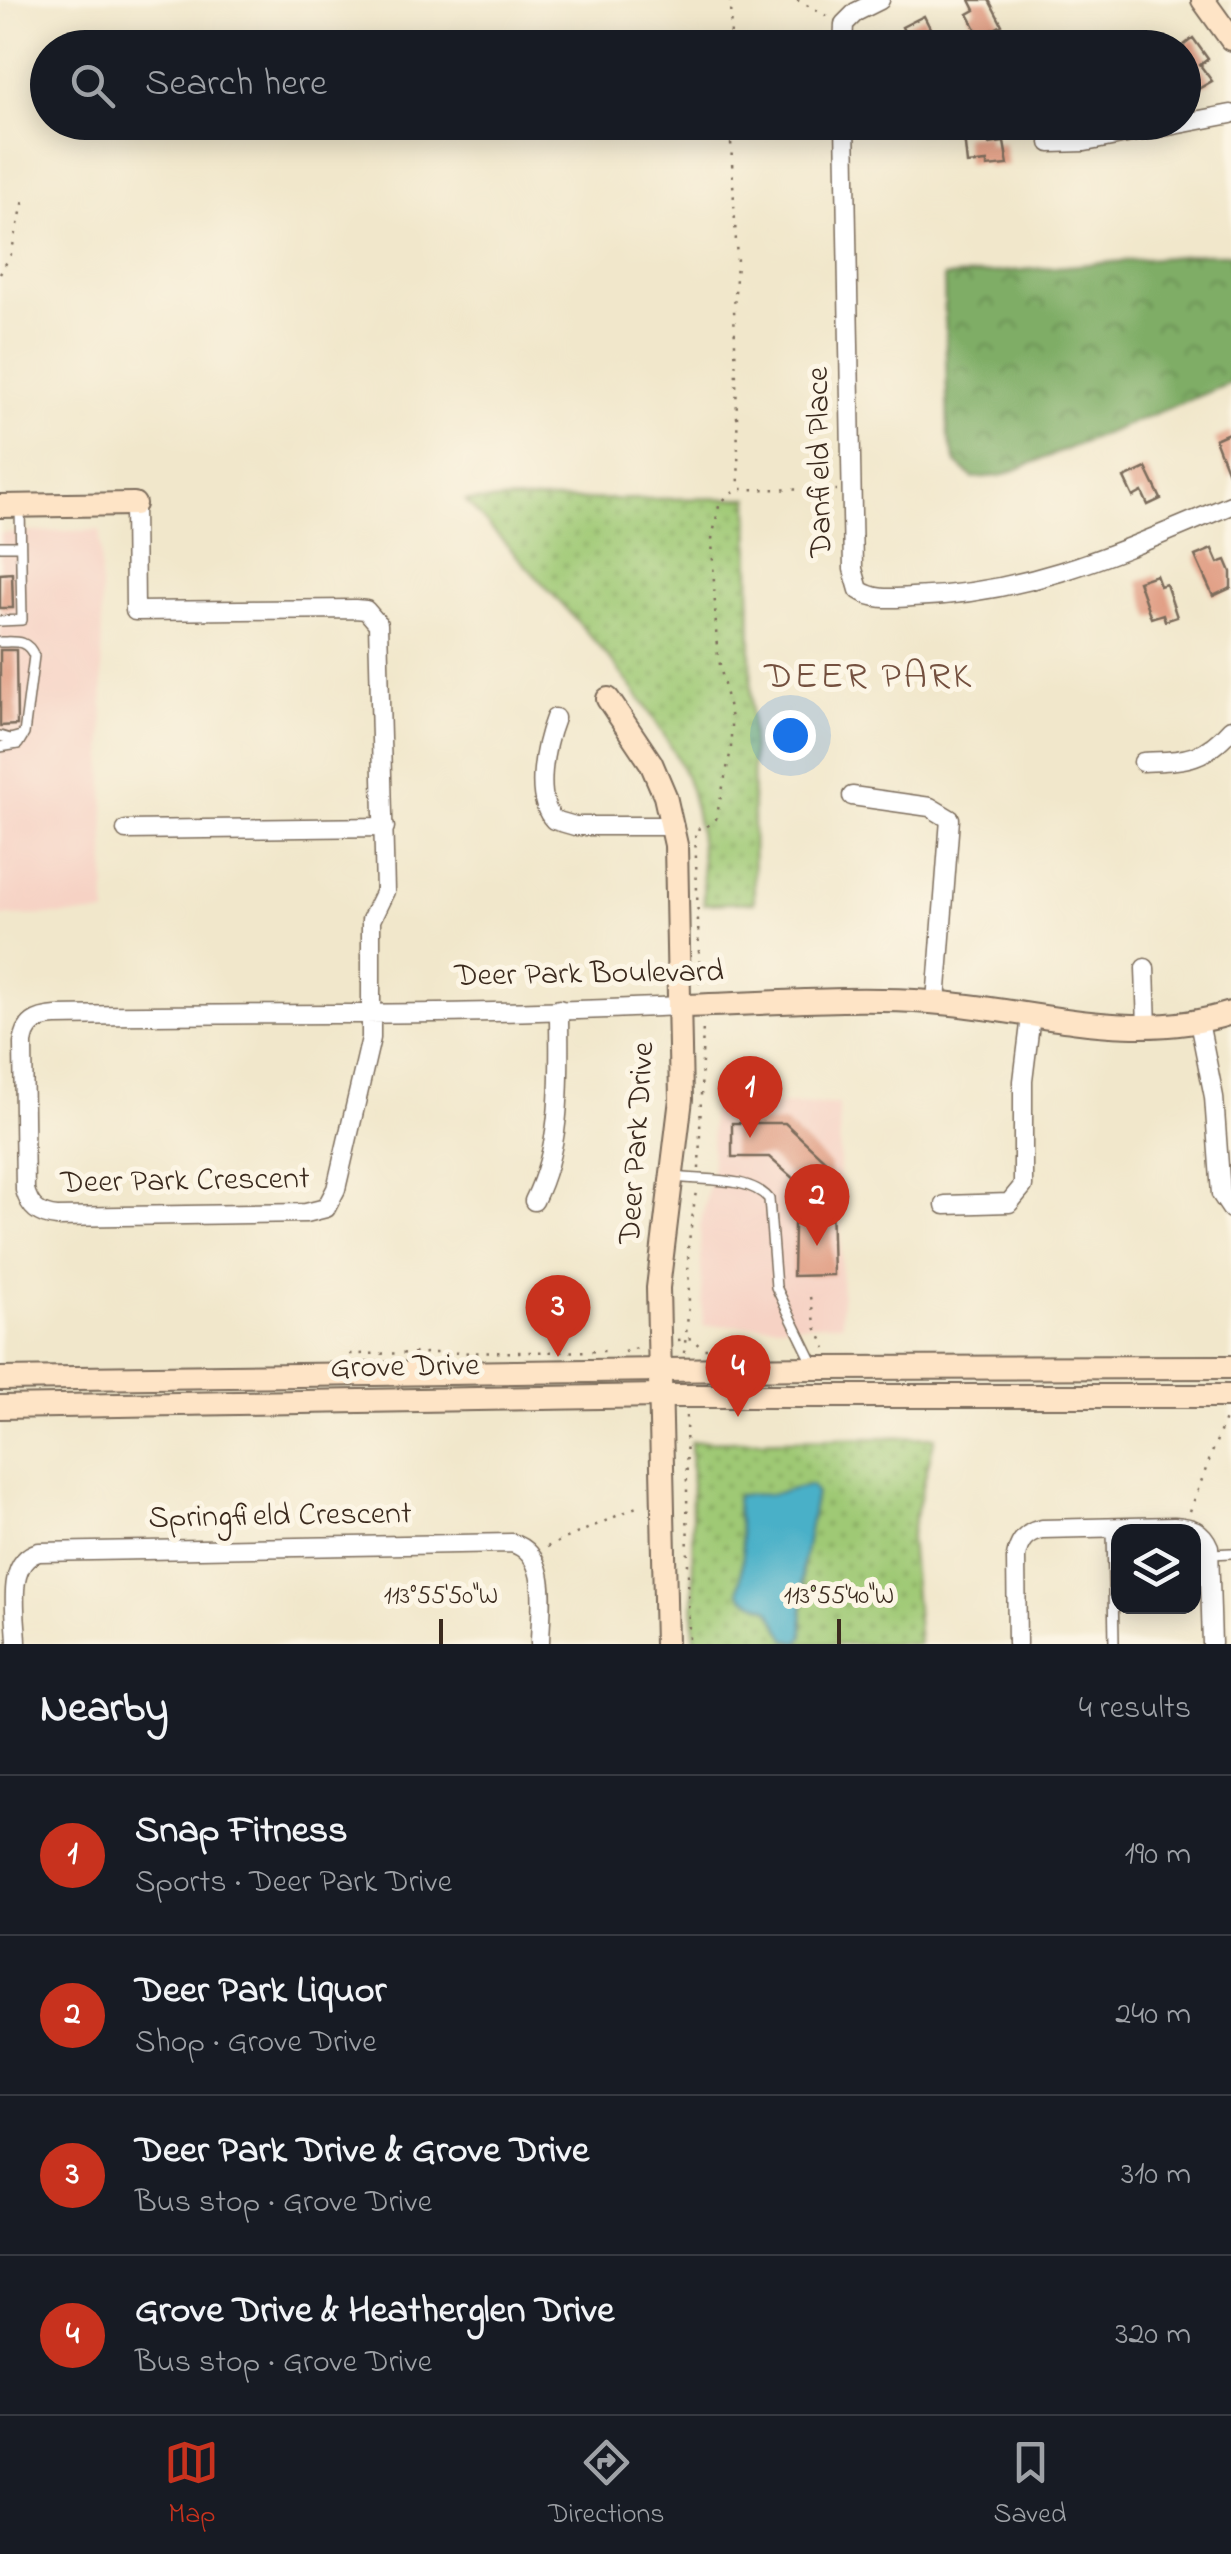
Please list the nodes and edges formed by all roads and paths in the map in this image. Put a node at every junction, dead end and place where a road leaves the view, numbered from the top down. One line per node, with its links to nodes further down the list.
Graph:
1 (730, 0): 6 (path)
2 (797, 0): 5 (path)
3 (880, 0): 5 (street)
4 (1203, 0): 8 (main road)
5 (844, 24): 7 (street)
6 (731, 30)
7 (844, 30)
8 (1231, 39)
9 (1231, 114): 10 (street)
10 (1201, 120)
11 (731, 140): 17 (path)
12 (845, 140): 18 (street, Danfield Place)
13 (1095, 140): 14 (street)
14 (1050, 143)
15 (24, 200): 16 (path)
16 (0, 274)
17 (739, 489): 18 (path); 39 (path)
18 (852, 490): 21 (street, Danfield Place)
19 (134, 504): 20 (main road); 35 (street)
20 (10, 505): 23 (lane)
21 (1231, 505)
22 (0, 546): 23 (lane)
23 (20, 546): 24 (lane)
24 (0, 621)
25 (0, 642): 29 (lane)
26 (608, 699): 34 (main road, Deer Park Drive)
27 (555, 718): 34 (street)
28 (1231, 730): 32 (street)
29 (24, 734): 30 (lane); 31 (lane)
30 (0, 736)
31 (0, 747)
32 (1142, 762)
33 (852, 796): 38 (street)
34 (674, 826): 39 (main road, Deer Park Drive)
35 (385, 827): 36 (street); 41 (street)
36 (126, 830)
37 (1145, 968): 46 (street)
38 (936, 1002): 39 (main road, Deer Park Boulevard); 43 (main road, Deer Park Boulevard)
39 (690, 1006): 40 (street, Deer Park Boulevard); 47 (main road, Deer Park Drive); 48 (path)
40 (559, 1009): 41 (street, Deer Park Boulevard); 49 (street)
41 (373, 1011): 45 (street, Deer Park Boulevard); 45 (street, Deer Park Crescent)
42 (1231, 1013): 44 (main road, Deer Park Boulevard)
43 (1032, 1016): 46 (main road, Deer Park Boulevard); 50 (street)
44 (1199, 1022): 46 (main road, Deer Park Boulevard); 51 (street)
45 (32, 1023)
46 (1147, 1027)
47 (672, 1176): 48 (lane); 54 (main road, Deer Park Drive)
48 (698, 1180): 53 (path); 57 (lane)
49 (534, 1201)
50 (945, 1204)
51 (1231, 1209)
52 (810, 1297): 57 (path)
53 (686, 1338): 54 (path); 56 (path); 60 (path)
54 (659, 1345): 55 (path); 59 (main road, Deer Park Drive)
55 (582, 1349)
56 (737, 1349)
57 (821, 1359): 58 (main road, Grove Drive); 60 (main road, Grove Drive)
58 (1231, 1368)
59 (659, 1370): 60 (main road, Grove Drive); 61 (main road, Grove Drive); 62 (main road, Deer Park Drive)
60 (684, 1370)
61 (0, 1378)
62 (660, 1396): 63 (main road, Grove Drive); 65 (main road, Grove Drive); 76 (main road, Deer Park Drive)
63 (686, 1396): 64 (main road, Grove Drive); 77 (path)
64 (1229, 1404): 67 (path)
65 (0, 1407)
66 (641, 1505): 70 (path)
67 (1185, 1524)
68 (1111, 1528): 78 (street)
69 (1201, 1534): 72 (street)
70 (531, 1551): 74 (street, Springfield Crescent); 75 (street)
71 (1231, 1553): 72 (lane)
72 (1210, 1554): 80 (street)
73 (1113, 1614): 79 (lane)
74 (17, 1644)
75 (540, 1644)
76 (666, 1644)
77 (689, 1644)
78 (1017, 1644)
79 (1114, 1644)
80 (1212, 1644)

